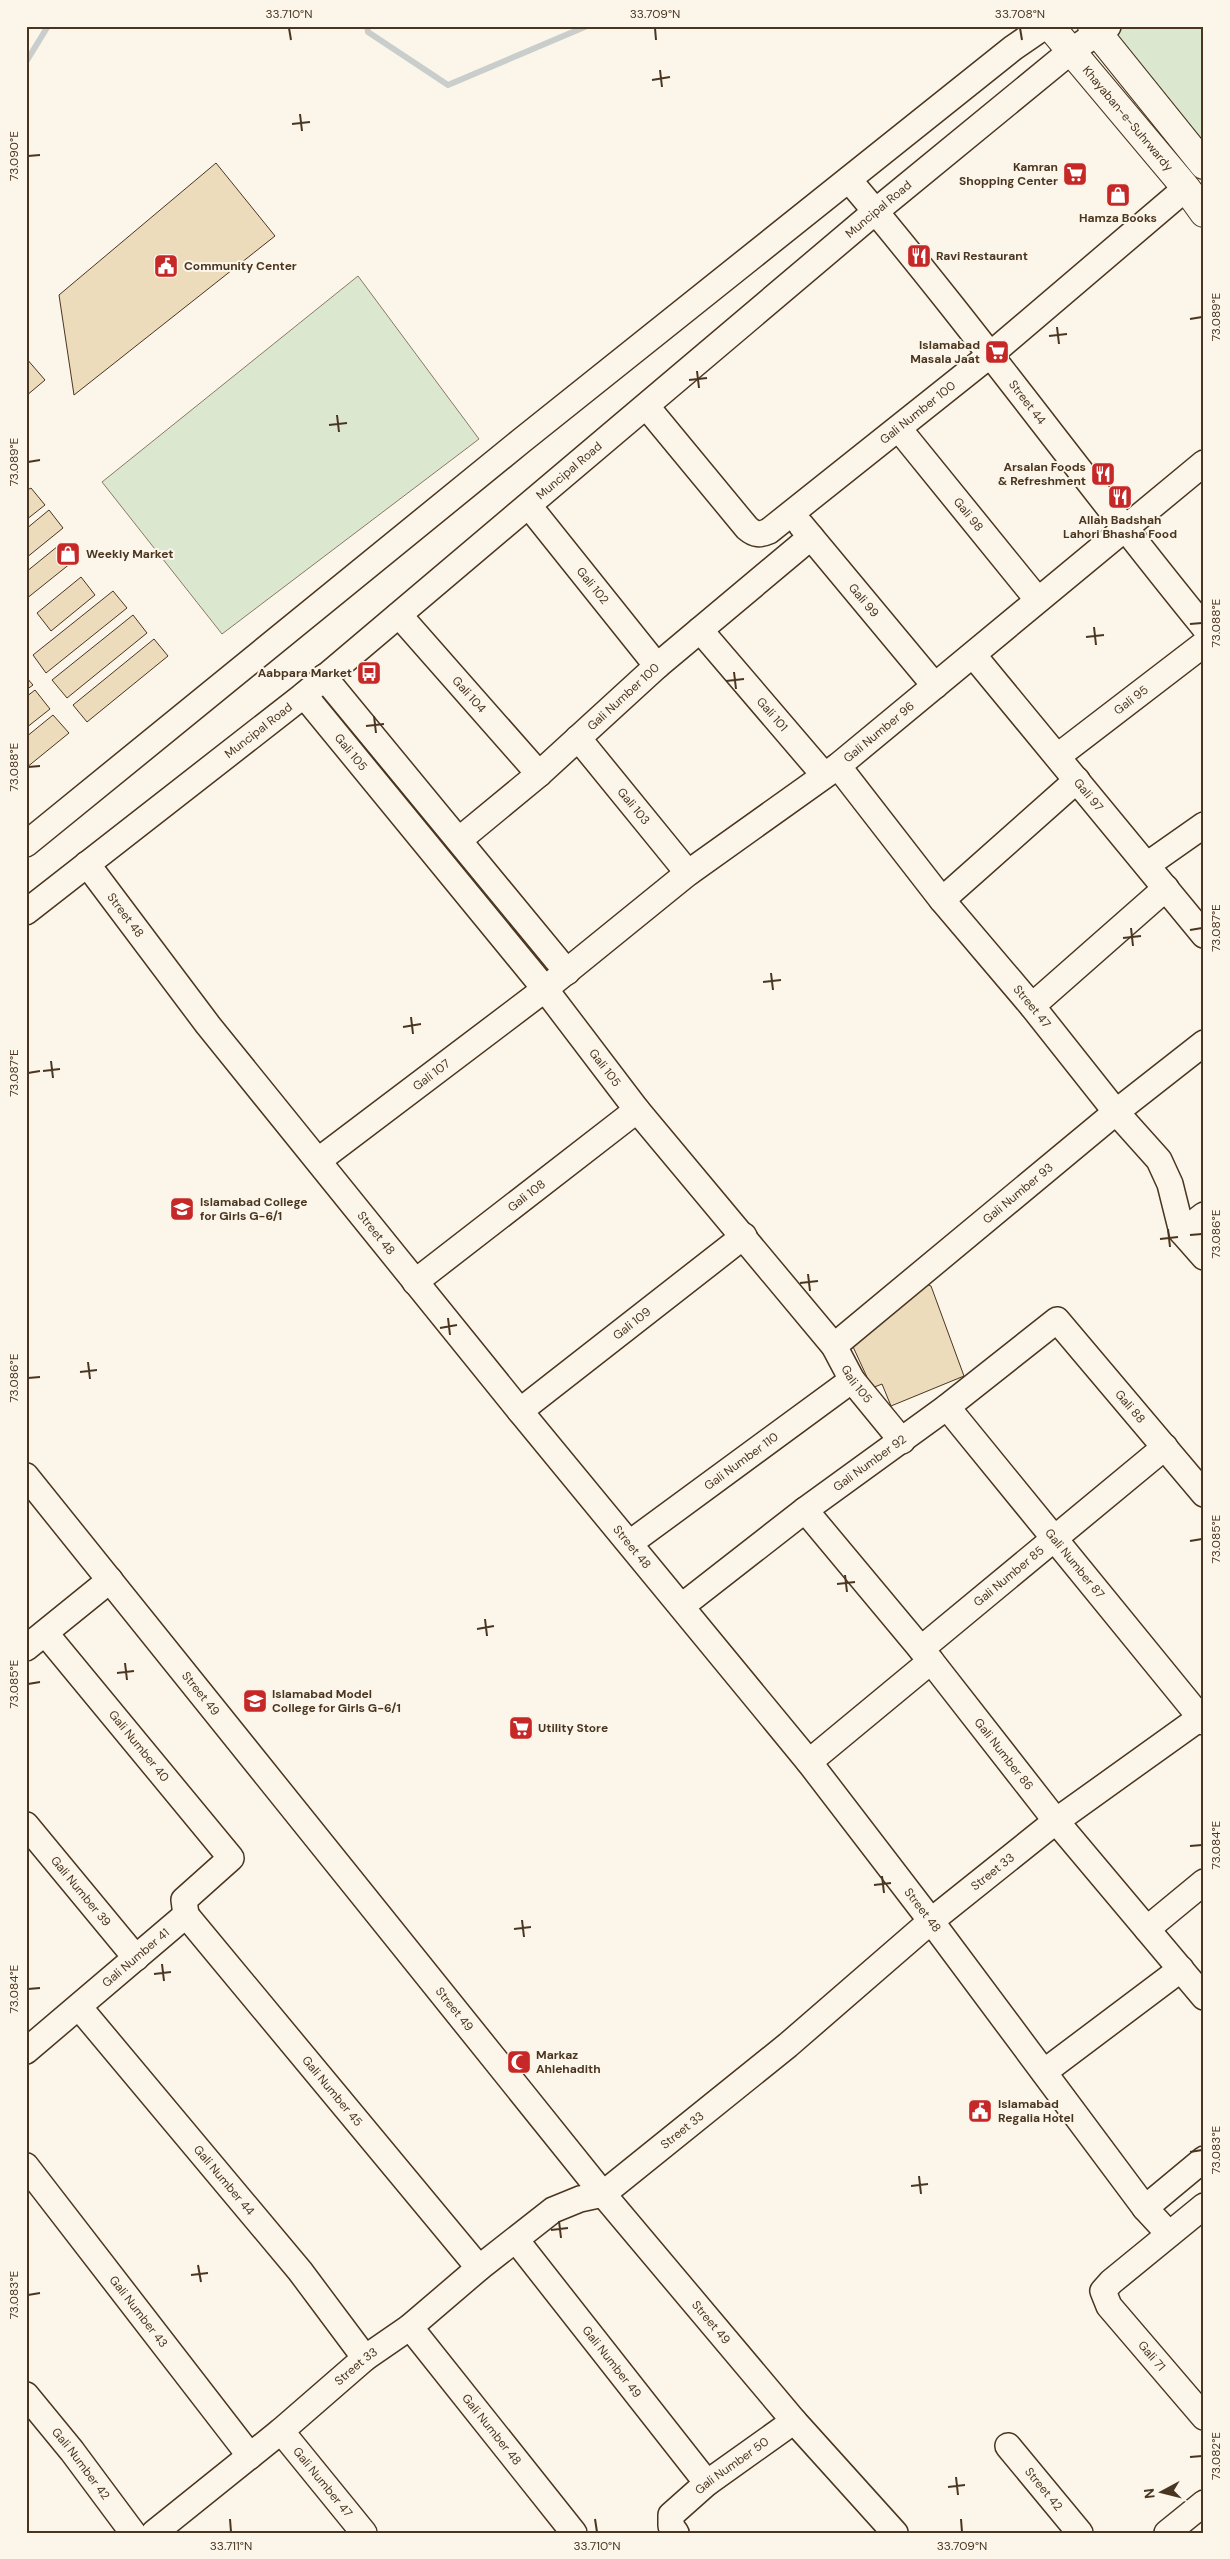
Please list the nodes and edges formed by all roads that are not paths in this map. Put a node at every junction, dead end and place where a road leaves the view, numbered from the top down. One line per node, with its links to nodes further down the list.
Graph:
1 (1045, 26): 6 (street)
2 (1050, 26): 4 (main road, Khayaban-e-Suhrwardy)
3 (1099, 28): 4 (street, Muncipal Road); 5 (main road)
4 (1071, 51): 7 (main road, Khayaban-e-Suhrwardy); 8 (street, Muncipal Road)
5 (1204, 165)
6 (849, 180): 8 (street, Street 44); 35 (street)
7 (1186, 188): 9 (main road, Khayaban-e-Suhrwardy); 10 (street, Gali Number 100)
8 (876, 212): 10 (street, Street 44); 11 (street, Muncipal Road)
9 (1204, 213)
10 (990, 354): 12 (street, Gali Number 100); 16 (street, Street 44)
11 (647, 407): 14 (street, Muncipal Road); 15 (street, Gali Number 100)
12 (899, 429): 15 (street, Gali Number 100); 18 (street, Gali 98)
13 (1204, 464): 16 (street, Gali Number 96)
14 (529, 506): 19 (street, Muncipal Road); 24 (street, Gali 102)
15 (791, 514): 17 (street, Gali 99)
16 (1125, 530): 18 (street, Gali Number 96); 20 (street, Street 44)
17 (811, 537): 21 (street, Gali Number 100); 26 (street, Gali 99)
18 (1037, 599): 23 (street, Gali Number 96)
19 (399, 615): 25 (street, Muncipal Road); 31 (street, Gali 104)
20 (1204, 627)
21 (700, 630): 24 (street, Gali Number 100); 30 (street, Gali 101)
22 (1204, 644): 29 (street, Gali 95)
23 (974, 656): 26 (street, Gali Number 96); 29 (street, Gali 97)
24 (657, 666): 28 (street, Gali Number 100)
25 (324, 677): 27 (street, Muncipal Road); 34 (street)
26 (935, 686): 30 (street, Gali Number 96)
27 (304, 695): 36 (street, Muncipal Road); 44 (street, Gali 105)
28 (578, 738): 31 (street, Gali Number 100); 38 (street, Gali 103)
29 (1058, 756): 32 (street, Gali 97)
30 (831, 771): 38 (street, Gali Number 96); 40 (street, Street 47)
31 (539, 774): 34 (street, Gali Number 100)
32 (1077, 780): 37 (street, Gali 97); 40 (street)
33 (1204, 824): 37 (street)
34 (458, 840): 43 (street)
35 (26, 844)
36 (87, 864): 41 (street, Muncipal Road); 49 (street, Street 48)
37 (1147, 865): 39 (street, Gali 97)
38 (688, 873): 43 (street, Gali Number 96)
39 (1166, 888): 42 (street, Gali 97); 45 (street)
40 (942, 900): 45 (street, Street 47)
41 (26, 912)
42 (1204, 935)
43 (567, 972): 44 (street, Gali Number 96)
44 (545, 989): 47 (street, Gali 105); 49 (street, Gali 107)
45 (1032, 1006): 48 (street, Street 47)
46 (1204, 1043): 48 (street, Gali Number 93)
47 (638, 1110): 52 (street, Gali 105); 54 (street, Gali 108)
48 (1116, 1112): 51 (street, Street 47); 56 (street, Gali Number 93)
49 (319, 1160): 54 (street, Street 48)
50 (1204, 1215): 51 (street)
51 (1182, 1232): 53 (street, Street 47)
52 (744, 1236): 56 (street, Gali 105); 59 (street, Gali 109)
53 (1204, 1257)
54 (415, 1282): 59 (street, Street 48)
55 (1057, 1320): 58 (street, Gali Number 92); 61 (street, Gali 88)
56 (834, 1346): 57 (street, Gali 105)
57 (852, 1380): 60 (street, Gali 105); 66 (street, Gali Number 110)
58 (947, 1407): 60 (street, Gali Number 92); 65 (street, Gali Number 87)
59 (520, 1411): 66 (street, Street 48)
60 (902, 1441): 64 (street, Gali Number 92)
61 (1165, 1447): 63 (street, Gali 88); 65 (street, Gali Number 85)
62 (26, 1476): 67 (street, Street 49)
63 (1204, 1494)
64 (805, 1510): 68 (street, Gali Number 92); 71 (street, Gali Number 86)
65 (1056, 1540): 71 (street, Gali Number 85); 72 (street, Gali Number 87)
66 (630, 1543): 68 (street, Street 48)
67 (110, 1580): 69 (street); 88 (street, Street 49)
68 (682, 1606): 73 (street, Street 48)
69 (46, 1634): 70 (street); 77 (street, Gali Number 40)
70 (26, 1648)
71 (926, 1655): 73 (street, Gali Number 85); 74 (street, Gali Number 86)
72 (1203, 1718): 74 (street, Street 33)
73 (809, 1762): 78 (street, Street 48)
74 (1056, 1821): 78 (street, Street 33); 79 (street, Gali Number 86)
75 (26, 1825): 80 (street, Gali Number 39)
76 (1204, 1882): 79 (street)
77 (186, 1915): 80 (street, Gali Number 41); 93 (street, Gali Number 45)
78 (931, 1921): 85 (street, Street 48); 88 (street, Street 33)
79 (1147, 1929): 81 (street, Gali Number 86)
80 (136, 1958): 83 (street, Gali Number 41)
81 (1180, 1969): 82 (street, Gali Number 86); 85 (street)
82 (1204, 1997)
83 (80, 2007): 84 (street, Gali Number 41); 95 (street, Gali Number 44)
84 (26, 2051)
85 (1044, 2072): 90 (street, Street 48)
86 (1204, 2159): 90 (street)
87 (26, 2166): 101 (street, Gali Number 43)
88 (603, 2194): 92 (street, Street 33); 98 (street, Street 49)
89 (1204, 2206): 91 (street)
90 (1145, 2208): 91 (street, Street 48)
91 (1169, 2234): 97 (street, Gali 71)
92 (516, 2240): 93 (street, Street 33); 102 (street, Gali Number 49)
93 (479, 2268): 94 (street, Street 33)
94 (410, 2327): 95 (street, Street 33); 108 (street, Gali Number 48)
95 (365, 2358): 99 (street, Street 33)
96 (26, 2395): 106 (street, Gali Number 42)
97 (1204, 2417)
98 (794, 2421): 102 (street, Gali Number 50); 109 (street, Street 49)
99 (281, 2431): 101 (street, Street 33); 107 (street, Gali Number 47)
100 (1008, 2446): 110 (street, Street 42)
101 (250, 2456): 105 (street, Street 33)
102 (708, 2483): 104 (street, Gali Number 50)
103 (1204, 2504): 111 (street)
104 (670, 2527)
105 (158, 2531)
106 (133, 2533)
107 (364, 2533)
108 (574, 2533)
109 (895, 2533)
110 (1080, 2533)
111 (1167, 2533)

